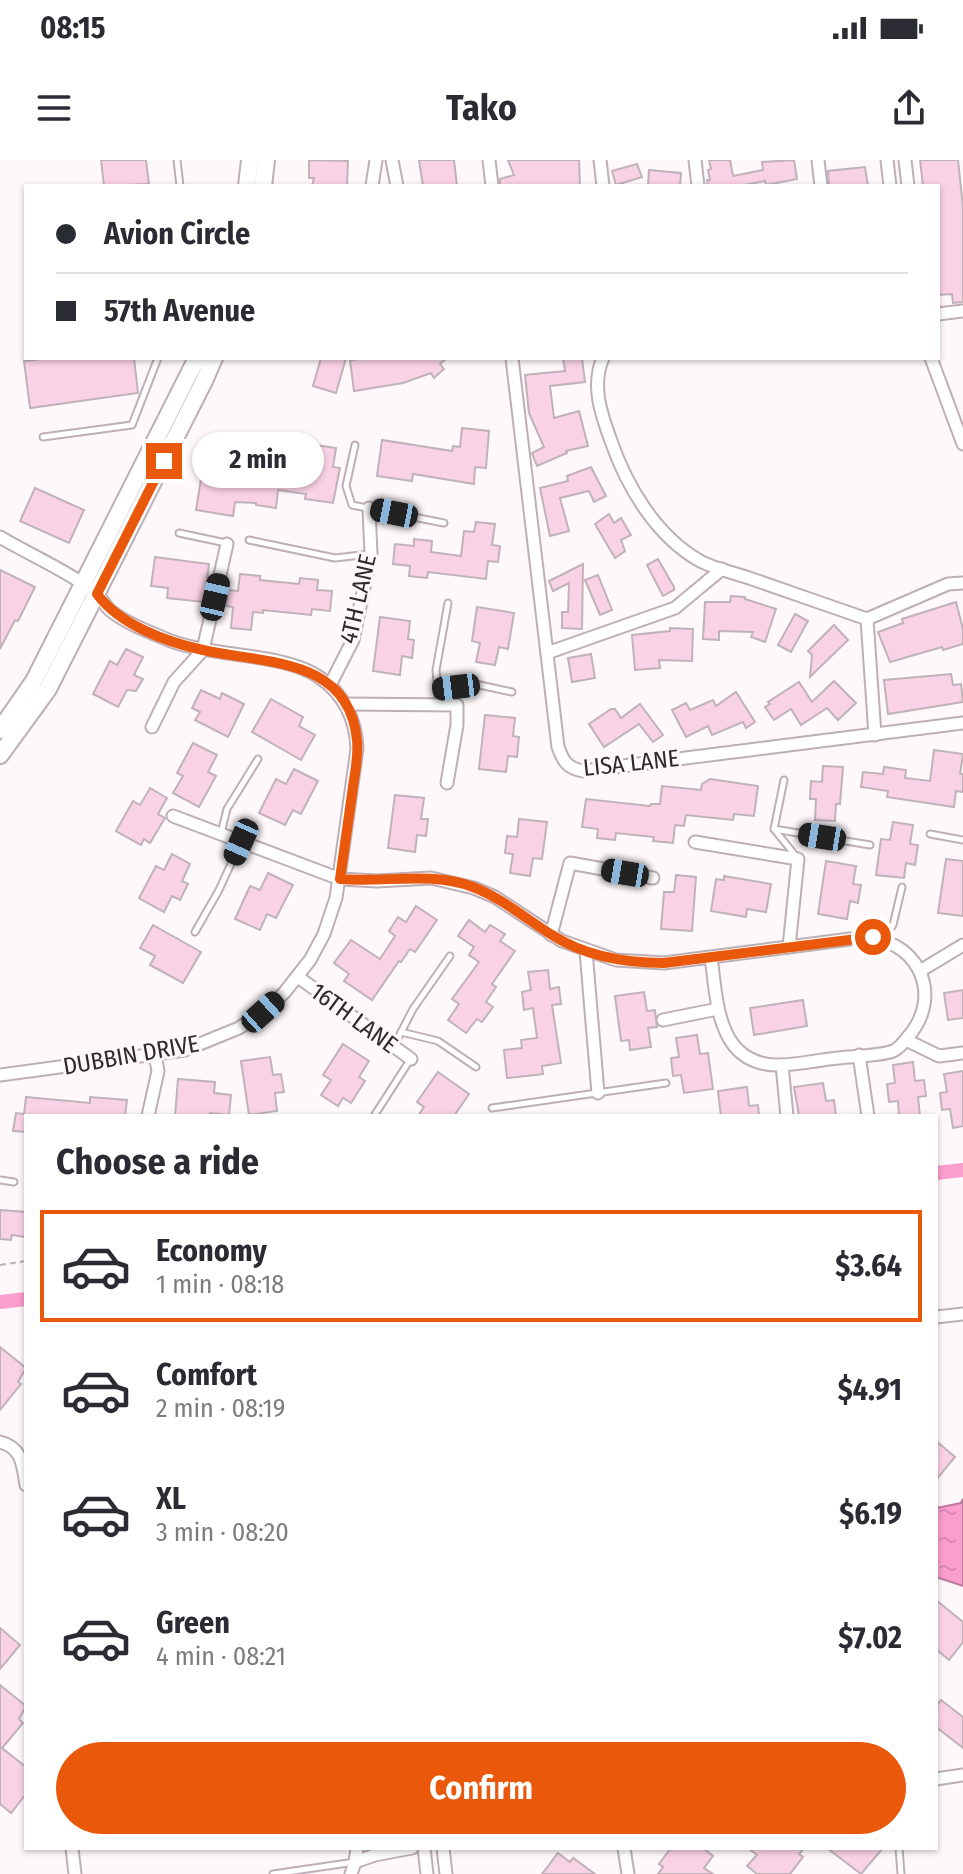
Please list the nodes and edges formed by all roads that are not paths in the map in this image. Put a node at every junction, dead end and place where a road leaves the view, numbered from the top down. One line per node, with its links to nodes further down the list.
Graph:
1 (177, 160): 12 (lane)
2 (250, 160): 13 (street)
3 (266, 160): 14 (street)
4 (376, 160): 15 (street)
5 (392, 160): 16 (street)
6 (489, 160): 17 (street)
7 (600, 160): 18 (street)
8 (695, 160): 19 (street)
9 (818, 160): 20 (street)
10 (887, 160): 21 (street)
11 (905, 160): 22 (street)
12 (180, 184)
13 (247, 184)
14 (263, 184)
15 (372, 184)
16 (397, 184)
17 (492, 184)
18 (603, 184)
19 (698, 184)
20 (821, 184)
21 (890, 184)
22 (908, 184)
23 (963, 311): 24 (street)
24 (940, 314)
25 (157, 360): 31 (lane)
26 (196, 360): 43 (street)
27 (213, 360): 43 (street)
28 (512, 360): 47 (street, LISA LANE)
29 (602, 360): 41 (street)
30 (932, 360): 32 (street)
31 (43, 437)
32 (963, 444)
33 (355, 445): 34 (lane)
34 (369, 508): 35 (lane); 40 (street, 4TH LANE)
35 (444, 523)
36 (179, 533): 39 (lane)
37 (0, 537): 43 (street, DUBBIN DRIVE)
38 (249, 540): 40 (lane)
39 (227, 544): 46 (street)
40 (371, 554): 48 (street, 4TH LANE)
41 (722, 569): 45 (street); 47 (street)
42 (963, 583): 45 (street)
43 (91, 590): 46 (street, DUBBIN DRIVE); 55 (street); 57 (street)
44 (448, 603): 49 (lane)
45 (867, 619): 56 (street)
46 (203, 650): 48 (street, DUBBIN DRIVE); 54 (street)
47 (547, 653): 56 (street, LISA LANE)
48 (330, 685): 51 (street, DUBBIN DRIVE)
49 (437, 689): 50 (lane); 52 (lane)
50 (512, 692)
51 (345, 704): 52 (street); 71 (street, DUBBIN DRIVE)
52 (439, 705): 60 (street)
53 (963, 723): 56 (street, LISA LANE)
54 (152, 727)
55 (0, 730)
56 (875, 735)
57 (0, 755)
58 (258, 759): 63 (lane)
59 (784, 780): 62 (lane)
60 (447, 783)
61 (173, 816): 63 (street)
62 (774, 829): 68 (lane); 69 (lane)
63 (220, 834): 66 (street)
64 (930, 834): 65 (lane)
65 (963, 840)
66 (241, 842): 71 (street); 73 (lane)
67 (695, 842): 69 (street)
68 (870, 845)
69 (798, 859): 77 (street)
70 (653, 878): 74 (street)
71 (340, 879): 74 (street); 82 (street, DUBBIN DRIVE)
72 (902, 887): 75 (lane)
73 (195, 932)
74 (551, 935): 78 (street)
75 (883, 939): 77 (street); 81 (street)
76 (963, 945): 81 (street)
77 (789, 947): 80 (street)
78 (586, 951): 80 (street); 96 (street)
79 (450, 956): 85 (lane)
80 (711, 957): 83 (street)
81 (920, 971): 86 (street)
82 (298, 977): 87 (street, 16TH LANE); 89 (street, DUBBIN DRIVE)
83 (718, 1009): 84 (street); 92 (street)
84 (663, 1020)
85 (401, 1032): 87 (lane); 93 (lane)
86 (906, 1040): 88 (street); 90 (street)
87 (393, 1047): 91 (street, 16TH LANE)
88 (963, 1053)
89 (155, 1055): 94 (street, DUBBIN DRIVE); 98 (street)
90 (859, 1055): 92 (street); 101 (street)
91 (411, 1059): 99 (lane)
92 (782, 1065): 100 (street)
93 (476, 1067)
94 (0, 1075)
95 (666, 1083): 96 (lane)
96 (598, 1093): 97 (lane)
97 (492, 1108)
98 (148, 1114)
99 (375, 1114)
100 (787, 1114)
101 (868, 1114)
102 (0, 1180): 103 (lane)
103 (14, 1182)
104 (963, 1314): 105 (street)
105 (938, 1317)
106 (0, 1442): 107 (street)
107 (24, 1472)
108 (963, 1775): 109 (street)
109 (938, 1779)
110 (72, 1850): 118 (street)
111 (357, 1850): 117 (street)
112 (401, 1850): 117 (street)
113 (424, 1850): 121 (street)
114 (443, 1850): 122 (street)
115 (624, 1850): 123 (street)
116 (899, 1850): 124 (lane)
117 (355, 1862): 119 (lane); 120 (street)
118 (75, 1874)
119 (273, 1874)
120 (351, 1874)
121 (427, 1874)
122 (446, 1874)
123 (628, 1874)
124 (901, 1874)

